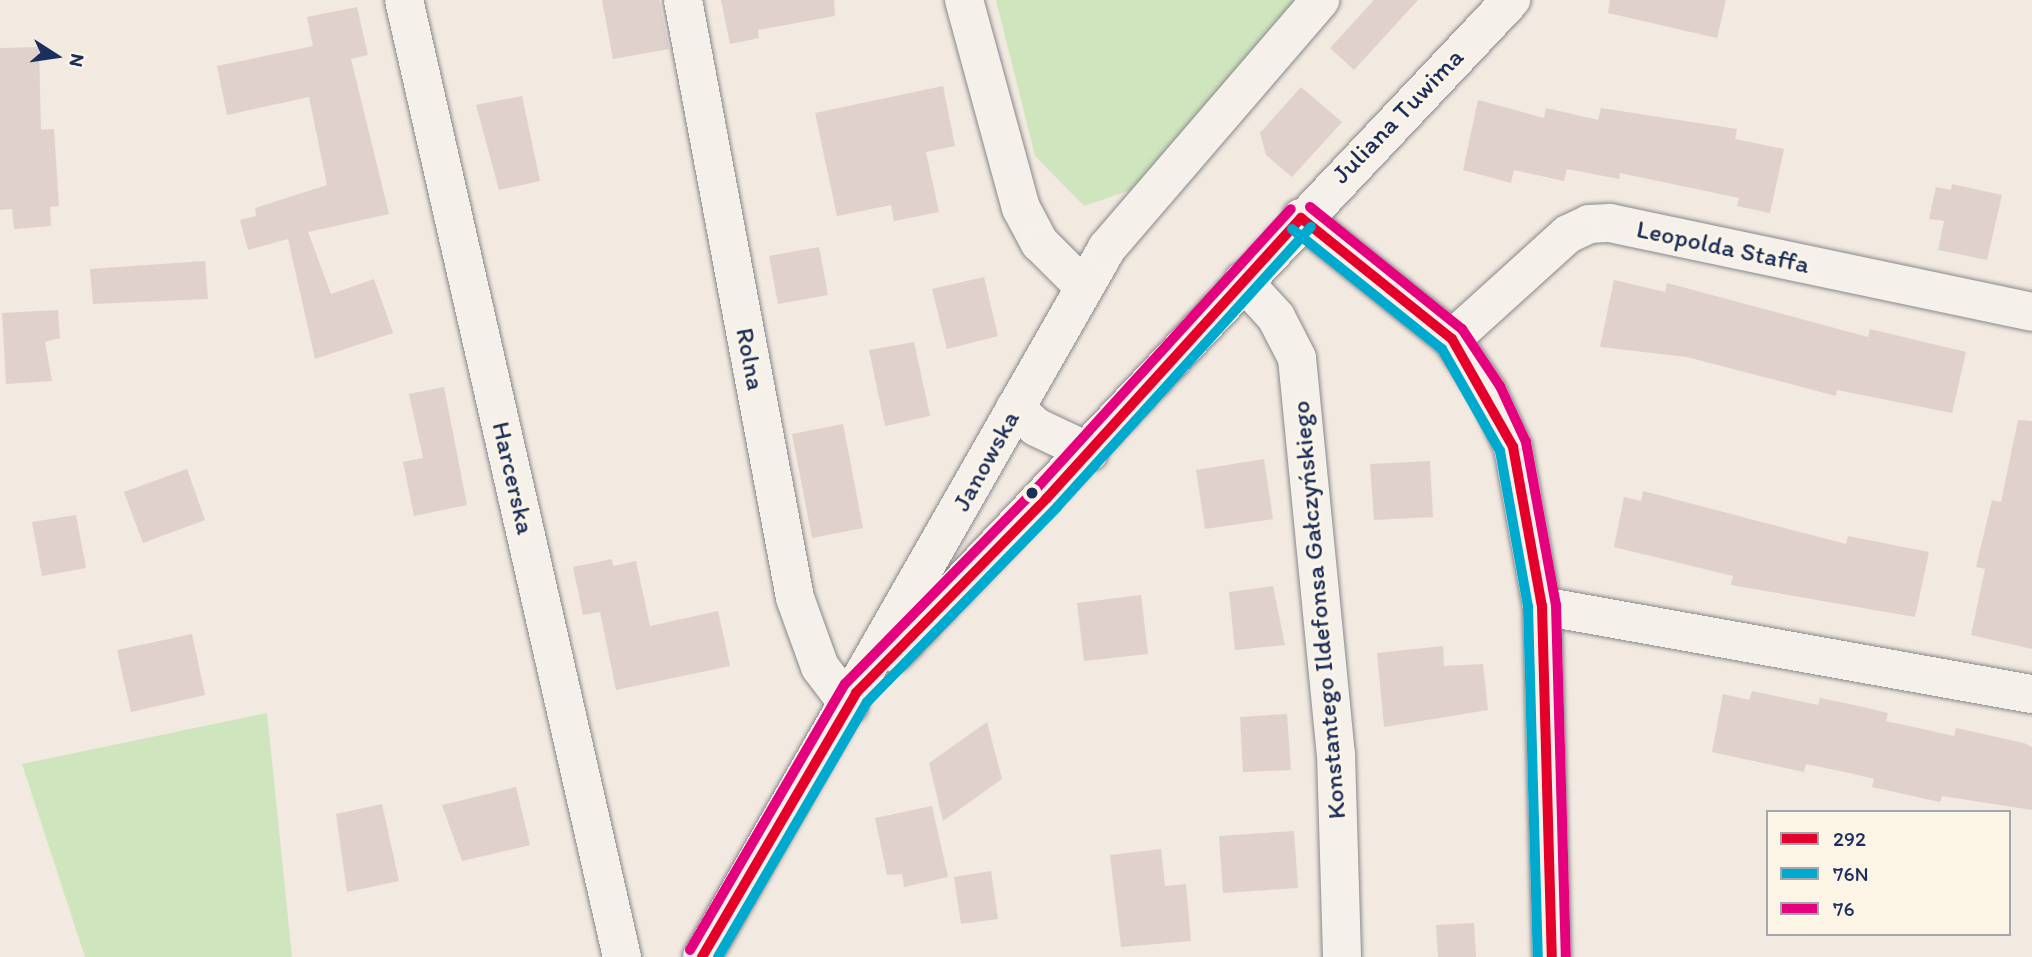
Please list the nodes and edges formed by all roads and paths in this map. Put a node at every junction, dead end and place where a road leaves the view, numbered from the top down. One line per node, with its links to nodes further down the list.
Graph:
1 (404, 0): 16 (street, Harcerska)
2 (683, 0): 15 (street, Rolna)
3 (964, 0): 8 (street)
4 (1320, 0): 8 (street, Janowska)
5 (1511, 0): 6 (street, Juliana Tuwima)
6 (1301, 218): 7 (street, Juliana Tuwima); 10 (street)
7 (1243, 281): 12 (street, Juliana Tuwima); 18 (street, Konstantego Ildefonsa Gałczyńskiego)
8 (1083, 286): 11 (street, Janowska)
9 (2032, 312): 10 (street, Leopolda Staffa)
10 (1452, 339): 13 (street)
11 (1014, 408): 12 (street); 15 (street, Janowska)
12 (1089, 452): 15 (street, Juliana Tuwima)
13 (1542, 606): 14 (street); 19 (street)
14 (2032, 694)
15 (853, 699): 17 (street, Janowska)
16 (622, 957)
17 (702, 957)
18 (1342, 957)
19 (1552, 957)

